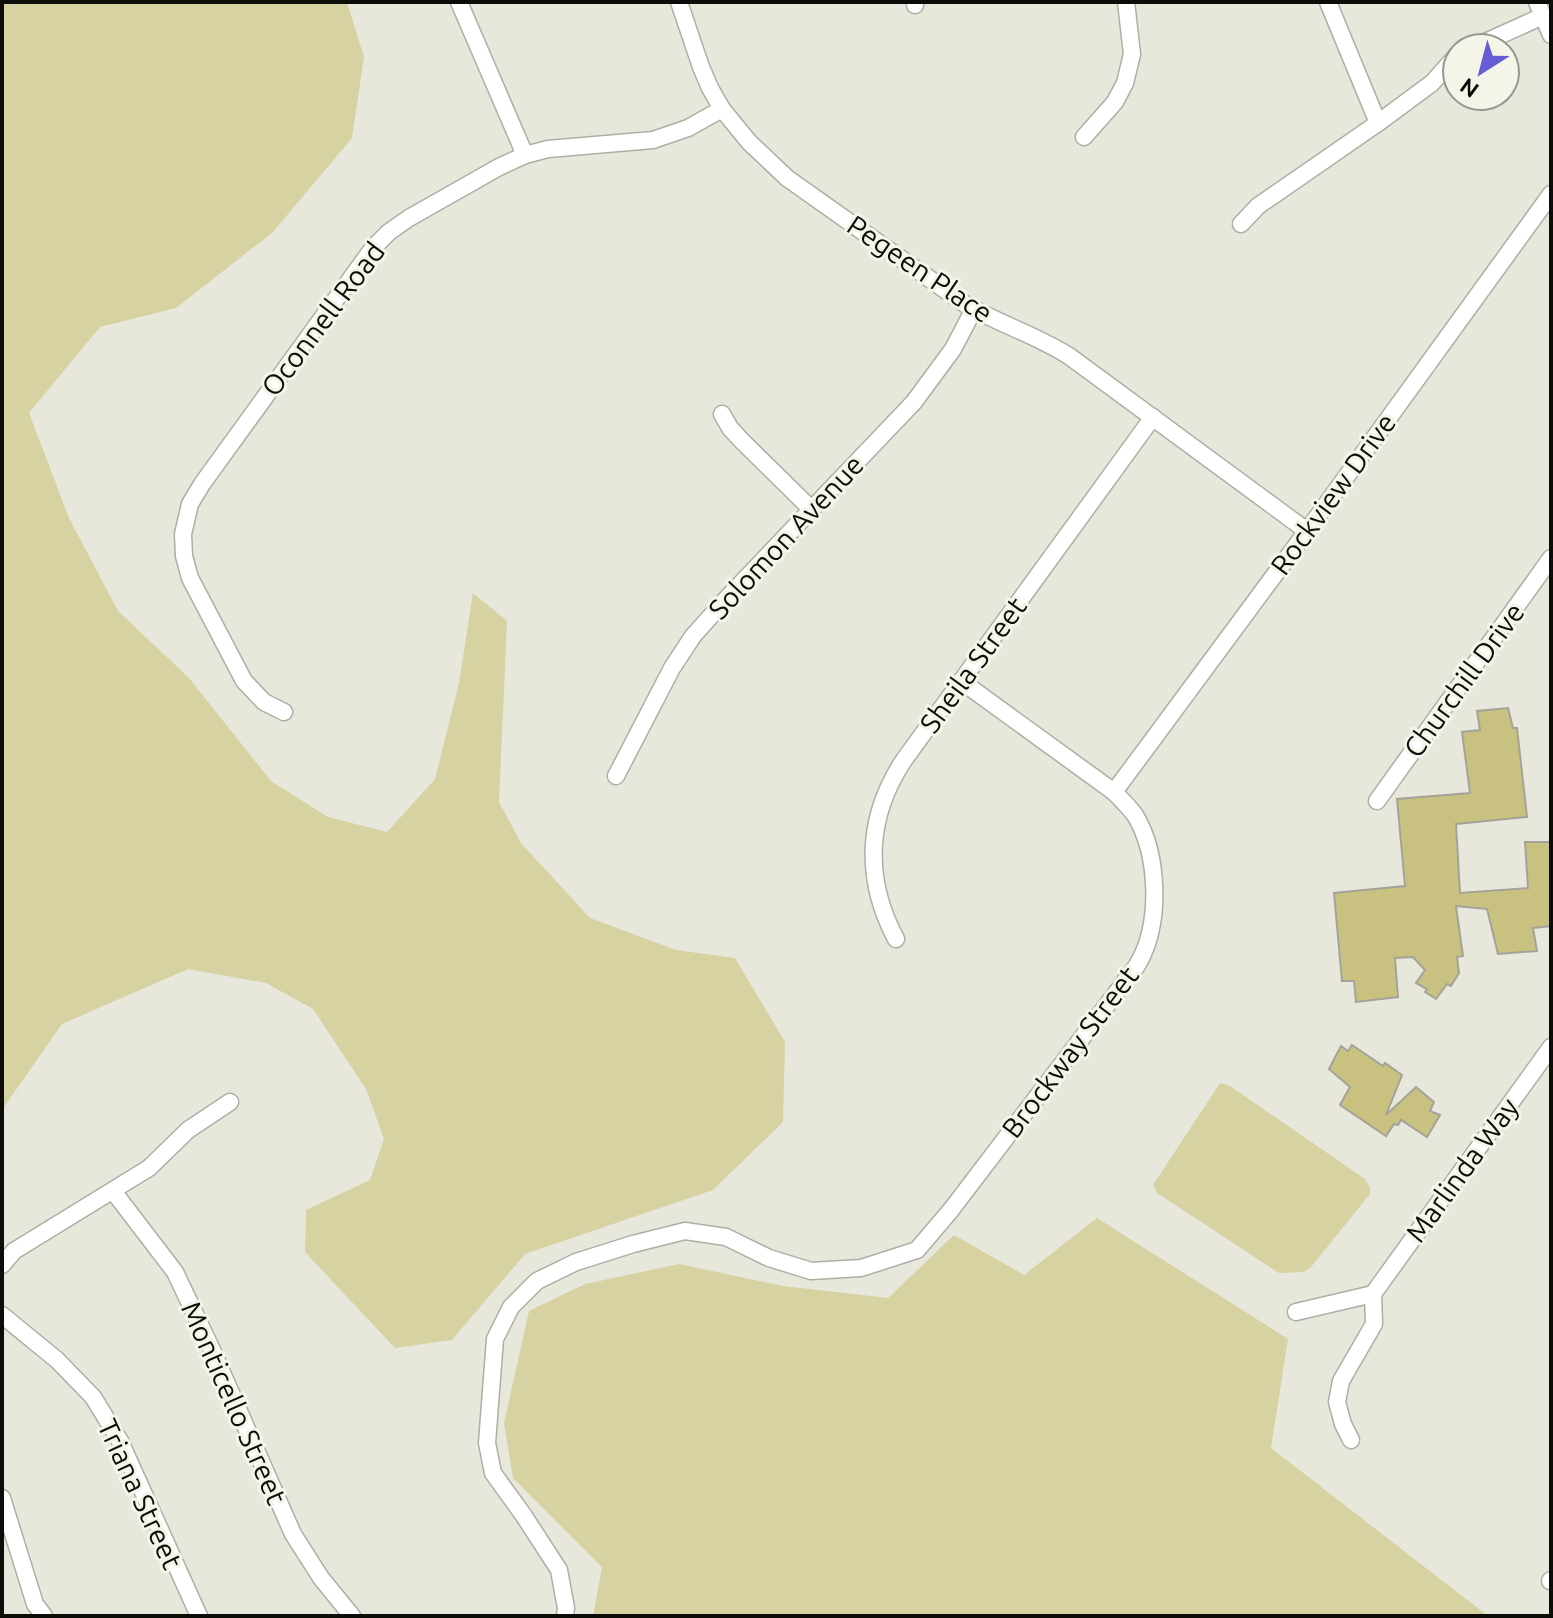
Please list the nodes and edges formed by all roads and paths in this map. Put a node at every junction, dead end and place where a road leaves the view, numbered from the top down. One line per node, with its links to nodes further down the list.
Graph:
1 (459, 2): 12 (street)
2 (679, 2): 9 (street, Pegeen Place)
3 (1126, 2): 11 (street)
4 (1328, 2): 10 (street)
5 (1540, 9): 6 (street); 7 (street)
6 (1500, 32)
7 (1551, 35)
8 (1441, 73): 10 (street)
9 (722, 109): 12 (street, Oconnell Road); 15 (street, Pegeen Place)
10 (1378, 123): 14 (street)
11 (1084, 137)
12 (525, 155): 22 (street, Oconnell Road)
13 (1551, 194): 19 (street, Rockview Drive)
14 (1241, 224)
15 (974, 309): 17 (street, Pegeen Place); 18 (street, Solomon Avenue)
16 (722, 414): 18 (street)
17 (1153, 417): 19 (street, Pegeen Place); 21 (street, Sheila Street)
18 (811, 509): 23 (street, Solomon Avenue)
19 (1307, 531): 24 (street, Rockview Drive)
20 (1551, 558): 25 (street, Churchill Drive)
21 (961, 681): 24 (street, Brockway Street); 26 (street, Sheila Street)
22 (284, 712)
23 (616, 776)
24 (1114, 792): 39 (street, Brockway Street)
25 (1377, 801)
26 (896, 939)
27 (1551, 1047): 31 (street, Marlinda Way)
28 (230, 1102): 29 (street)
29 (113, 1191): 30 (street); 38 (street, Monticello Street)
30 (2, 1265)
31 (1373, 1294): 32 (street); 34 (street)
32 (1296, 1312)
33 (2, 1315): 37 (street, Triana Street)
34 (1351, 1440)
35 (2, 1498): 36 (street)
36 (44, 1616)
37 (199, 1616)
38 (352, 1616)
39 (565, 1616)

